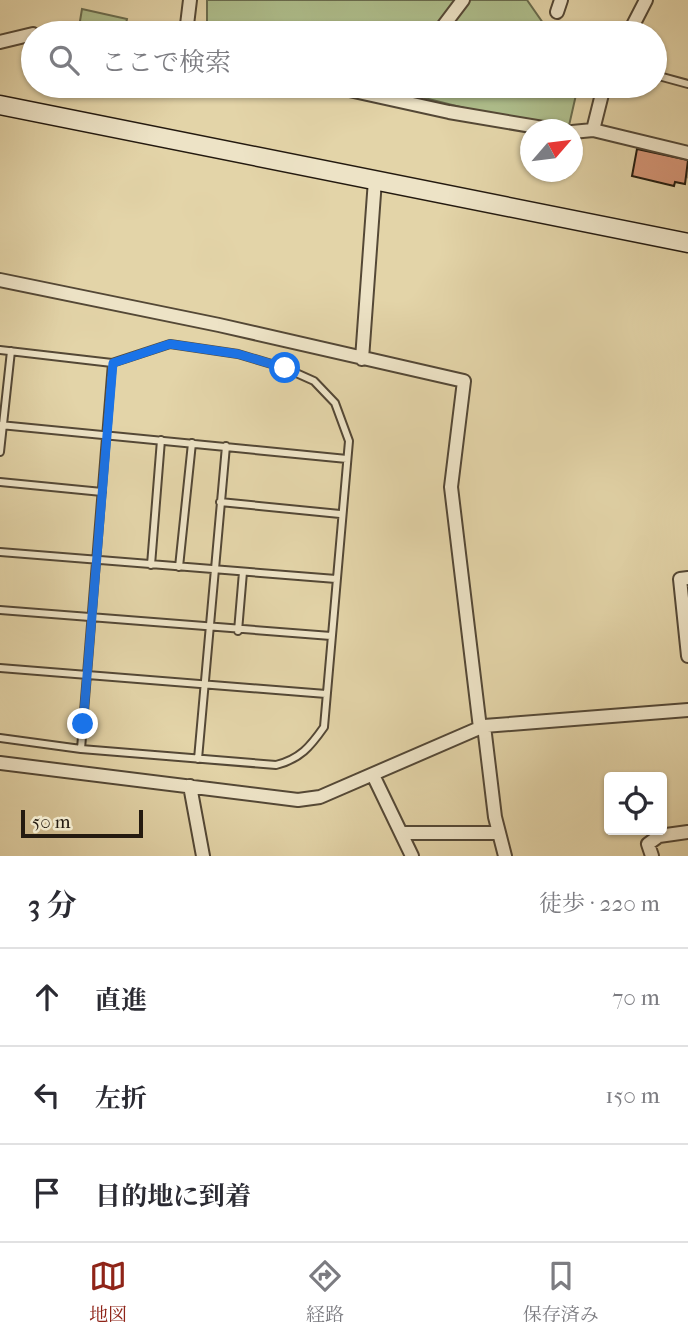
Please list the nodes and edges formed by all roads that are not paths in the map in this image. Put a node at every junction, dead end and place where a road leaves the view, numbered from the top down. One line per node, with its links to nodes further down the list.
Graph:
1 (190, 0): 4 (street)
2 (463, 0): 5 (street)
3 (646, 0): 6 (street)
4 (187, 21)
5 (447, 21)
6 (635, 21)
7 (21, 37): 8 (street)
8 (0, 42)
9 (667, 78): 10 (lane)
10 (688, 84)
11 (396, 98): 14 (street)
12 (601, 98): 15 (street)
13 (0, 105): 18 (street)
14 (520, 124)
15 (593, 130): 16 (street); 17 (street)
16 (583, 131)
17 (688, 153)
18 (375, 180): 19 (street); 23 (street)
19 (688, 243)
20 (0, 281): 23 (street)
21 (0, 350): 22 (lane)
22 (11, 351): 24 (lane); 25 (lane)
23 (362, 359): 55 (street)
24 (113, 363): 26 (lane); 31 (lane)
25 (1, 425): 26 (lane); 30 (lane)
26 (107, 434): 27 (lane); 33 (lane)
27 (161, 440): 28 (lane); 38 (lane)
28 (192, 443): 29 (lane); 39 (lane)
29 (226, 446): 31 (lane); 34 (lane)
30 (0, 452)
31 (347, 459): 35 (lane)
32 (0, 482): 33 (lane)
33 (102, 492): 37 (lane)
34 (220, 502): 35 (lane); 40 (lane)
35 (340, 514): 43 (lane)
36 (0, 552): 37 (lane)
37 (97, 561): 38 (lane); 45 (lane)
38 (151, 565): 39 (lane)
39 (179, 567): 40 (lane)
40 (214, 570): 41 (lane); 46 (lane)
41 (243, 572): 43 (lane); 47 (lane)
42 (688, 578): 49 (street)
43 (336, 579): 48 (lane)
44 (0, 610): 45 (lane)
45 (92, 617): 46 (lane); 51 (lane)
46 (209, 627): 47 (lane); 52 (lane)
47 (238, 631): 48 (lane)
48 (331, 636): 53 (lane)
49 (688, 656)
50 (0, 668): 51 (lane)
51 (88, 674): 52 (lane); 57 (lane)
52 (204, 686): 53 (lane); 58 (lane)
53 (326, 694): 58 (lane)
54 (688, 710): 55 (street)
55 (482, 727): 60 (street); 64 (street)
56 (0, 738): 57 (lane)
57 (81, 749): 58 (lane)
58 (198, 759)
59 (0, 763): 61 (street)
60 (373, 775): 61 (street); 63 (street)
61 (190, 786): 65 (street)
62 (688, 832): 68 (street)
63 (401, 833): 64 (street); 66 (street)
64 (499, 833): 67 (street)
65 (203, 856)
66 (412, 856)
67 (505, 856)
68 (652, 856)

